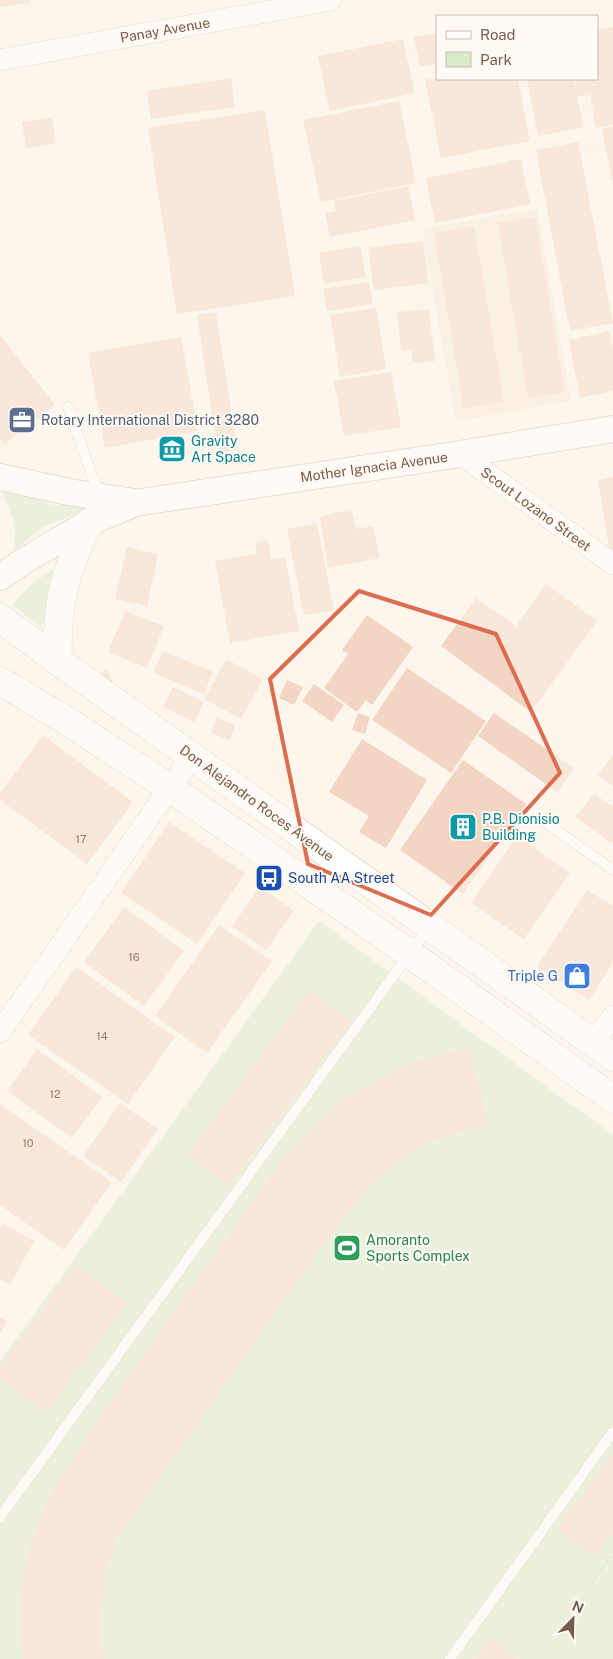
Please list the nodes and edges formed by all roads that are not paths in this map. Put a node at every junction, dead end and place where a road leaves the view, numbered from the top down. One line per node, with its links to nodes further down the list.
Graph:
1 (331, 0): 2 (street, Panay Avenue)
2 (0, 60)
3 (68, 407): 7 (lane)
4 (613, 428): 5 (street, Mother Ignacia Avenue)
5 (460, 454): 7 (street, Mother Ignacia Avenue); 8 (street, Scout Lozano Street)
6 (7, 475): 7 (street)
7 (95, 510): 9 (street, Mother Ignacia Avenue); 11 (main road)
8 (613, 564)
9 (0, 577)
10 (0, 618): 11 (main road, Don Alejandro Roces Avenue)
11 (58, 661): 13 (main road, Don Alejandro Roces Avenue)
12 (0, 680): 14 (main road)
13 (192, 756): 14 (street); 17 (main road, Don Alejandro Roces Avenue)
14 (170, 788): 18 (main road); 20 (street)
15 (545, 822): 16 (lane)
16 (613, 870)
17 (430, 926): 18 (lane); 21 (main road, Don Alejandro Roces Avenue)
18 (410, 954): 22 (main road); 24 (lane)
19 (613, 1016): 21 (street)
20 (0, 1032)
21 (603, 1050)
22 (613, 1099)
23 (613, 1432): 25 (lane)
24 (0, 1517)
25 (450, 1659)

